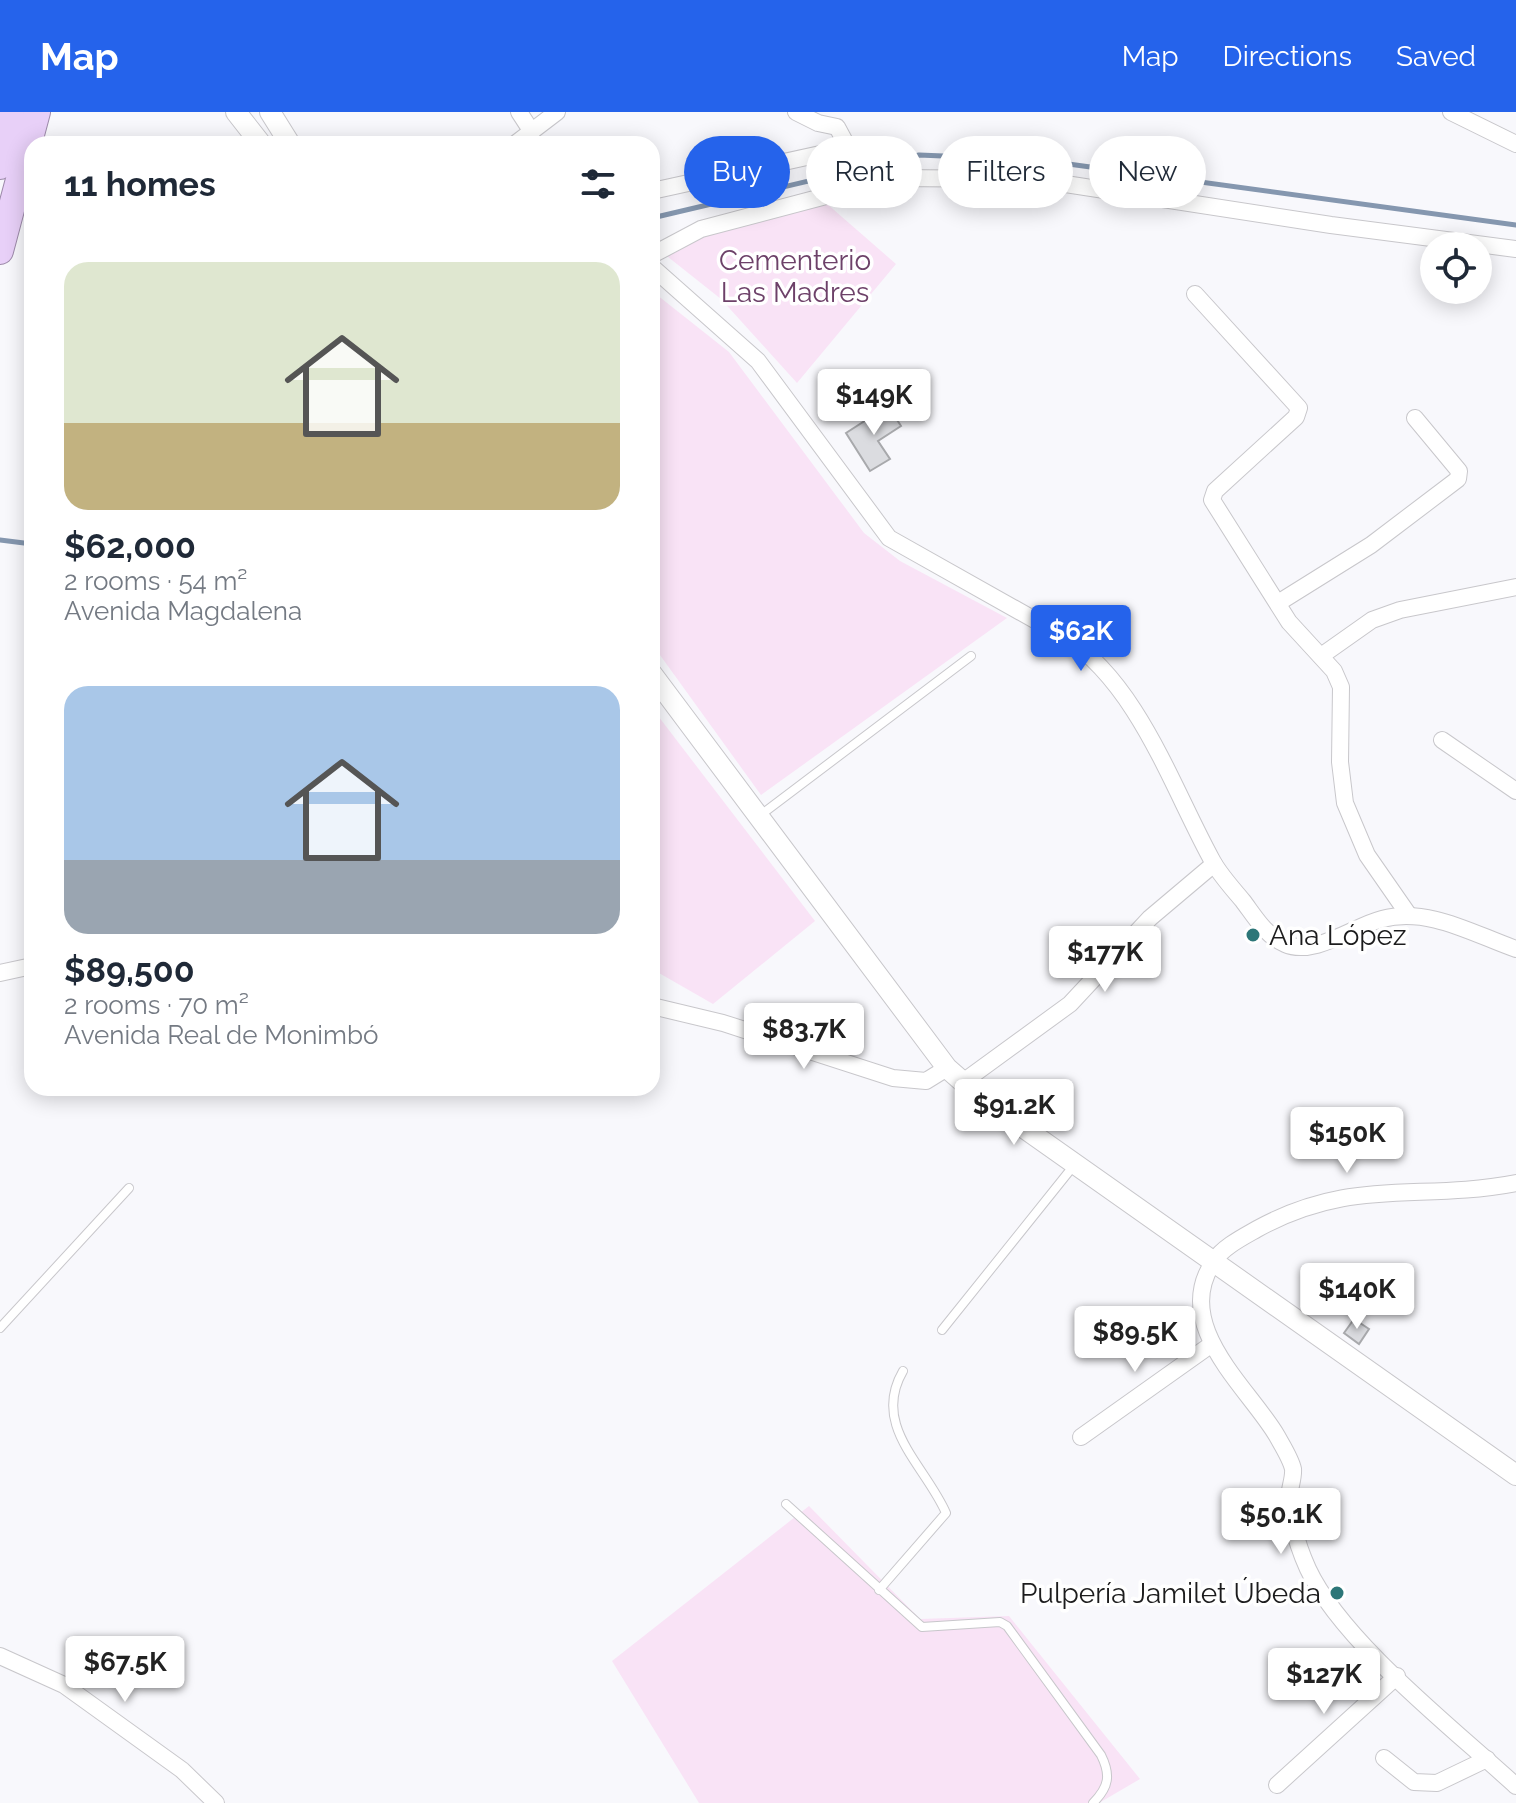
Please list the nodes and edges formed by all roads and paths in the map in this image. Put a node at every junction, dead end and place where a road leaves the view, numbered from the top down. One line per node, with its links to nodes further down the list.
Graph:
1 (11, 112): 16 (highway)
2 (37, 112): 10 (highway)
3 (236, 112): 11 (street)
4 (270, 112): 12 (street)
5 (519, 112): 9 (street)
6 (557, 112): 9 (street)
7 (796, 112): 17 (street)
8 (1451, 112): 14 (street)
9 (532, 132): 13 (street)
10 (31, 136)
11 (255, 136)
12 (285, 136)
13 (526, 136)
14 (1516, 144)
15 (24, 161): 19 (highway)
16 (0, 166)
17 (660, 189)
18 (1516, 249): 20 (street)
19 (0, 251)
20 (660, 251)
21 (660, 274): 32 (street)
22 (1195, 294): 25 (street)
23 (1415, 418): 25 (street)
24 (1516, 587): 27 (street)
25 (1278, 603): 27 (street)
26 (971, 656): 31 (lane)
27 (1321, 656): 33 (street)
28 (660, 685): 31 (street)
29 (1442, 740): 30 (street)
30 (1516, 791)
31 (758, 818): 38 (street)
32 (1214, 864): 33 (street); 38 (street)
33 (1408, 914): 34 (street)
34 (1516, 949)
35 (24, 968): 36 (street)
36 (0, 973)
37 (660, 1008): 38 (street)
38 (955, 1075): 39 (street)
39 (1076, 1164): 42 (street); 44 (lane)
40 (1516, 1183): 42 (street)
41 (129, 1188): 43 (lane)
42 (1214, 1260): 45 (street); 48 (street)
43 (0, 1328)
44 (942, 1330)
45 (1212, 1344): 47 (street); 52 (street)
46 (903, 1371): 50 (lane)
47 (1081, 1437)
48 (1516, 1475)
49 (786, 1504): 50 (lane)
50 (879, 1590): 58 (lane)
51 (0, 1656): 57 (street)
52 (1397, 1676): 54 (street); 55 (street)
53 (1384, 1758): 54 (street)
54 (1487, 1759): 56 (street)
55 (1277, 1785)
56 (1516, 1786)
57 (216, 1803)
58 (1093, 1803)

